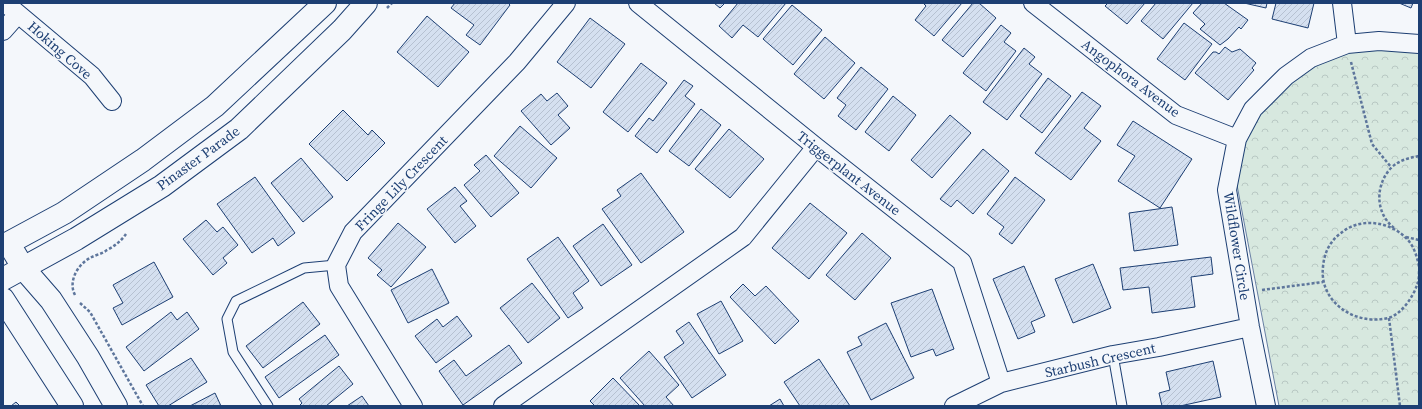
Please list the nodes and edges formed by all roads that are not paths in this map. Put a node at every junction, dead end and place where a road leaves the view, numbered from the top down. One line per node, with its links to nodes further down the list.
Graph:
1 (325, 3): 14 (main road)
2 (366, 3): 16 (main road, Pinaster Parade)
3 (566, 3): 15 (street, Fringe Lily Crescent)
4 (638, 3): 13 (street, Triggerplant Avenue)
5 (1033, 3): 12 (street, Angophora Avenue)
6 (1342, 3): 9 (street)
7 (11, 8): 8 (street); 11 (street, Hoking Cove)
8 (3, 32)
9 (1347, 44): 10 (street, Wildflower Circle); 12 (street, Wildflower Circle)
10 (1419, 44)
11 (112, 101)
12 (1236, 140): 19 (street, Wildflower Circle)
13 (816, 147): 21 (street, Triggerplant Avenue); 26 (street)
14 (6, 245): 16 (main road)
15 (336, 265): 24 (lane); 25 (street)
16 (24, 269): 17 (main road, Pinaster Parade); 23 (main road)
17 (3, 279)
18 (3, 299): 22 (main road)
19 (1250, 327): 20 (street, Starbush Crescent); 29 (street, Wildflower Circle)
20 (1113, 355): 21 (street, Starbush Crescent); 28 (lane)
21 (1001, 383): 27 (street, Starbush Crescent)
22 (72, 406)
23 (116, 406)
24 (268, 406)
25 (413, 406)
26 (503, 406)
27 (954, 406)
28 (1122, 406)
29 (1266, 406)

